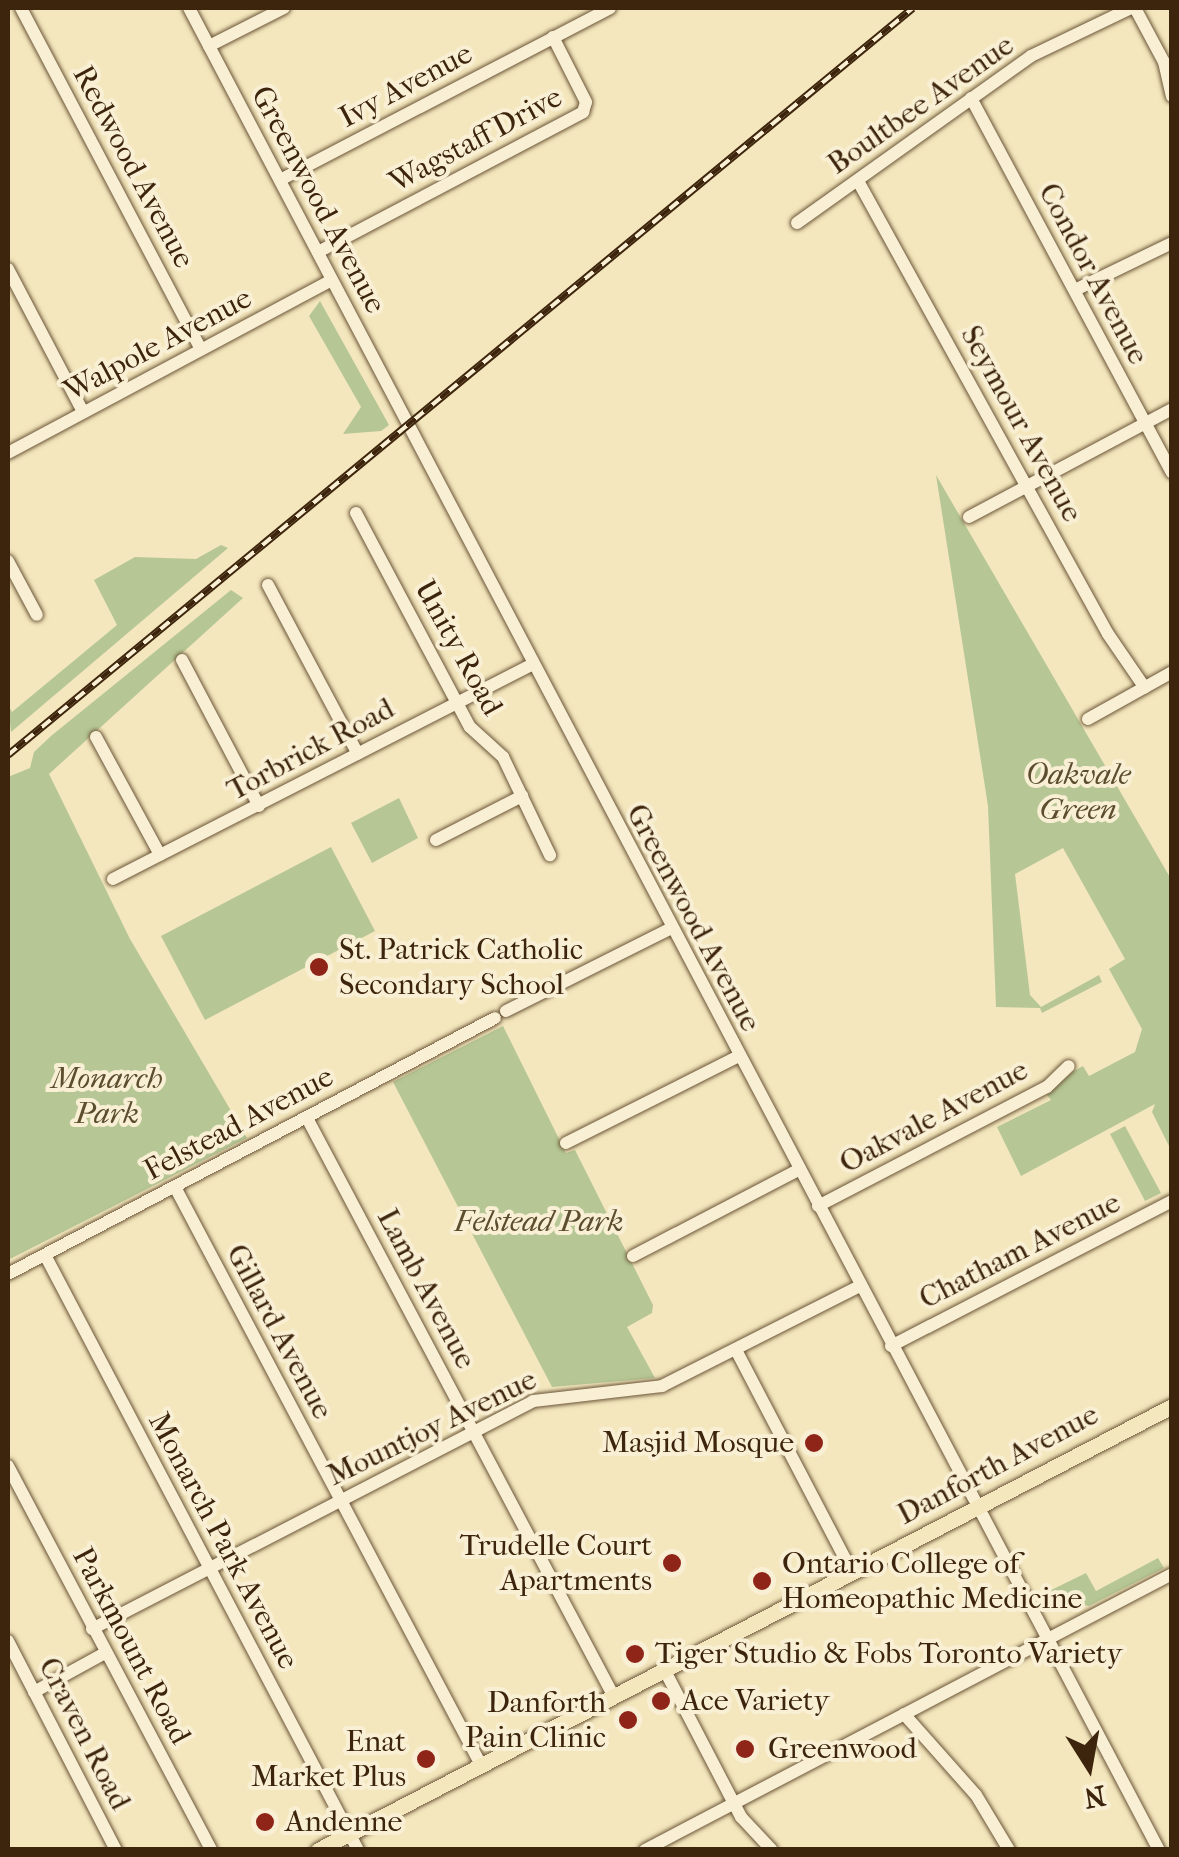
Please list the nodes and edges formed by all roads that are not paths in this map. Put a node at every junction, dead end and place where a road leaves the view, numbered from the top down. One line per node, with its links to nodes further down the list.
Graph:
1 (21, 8): 19 (street, Redwood Avenue)
2 (189, 8): 8 (street, Greenwood Avenue)
3 (284, 8): 8 (street)
4 (610, 8): 6 (street, Ivy Avenue)
5 (1133, 8): 9 (street); 10 (street, Boultbee Avenue)
6 (586, 13): 7 (street, Ivy Avenue)
7 (553, 37): 11 (street, Ivy Avenue); 15 (street, Wagstaff Drive)
8 (209, 46): 11 (street, Greenwood Avenue)
9 (1172, 96)
10 (971, 98): 12 (street, Boultbee Avenue); 18 (street, Condor Avenue)
11 (280, 180): 15 (street, Greenwood Avenue)
12 (858, 181): 13 (street, Boultbee Avenue); 25 (street, Seymour Avenue)
13 (797, 223)
14 (1172, 243): 18 (street)
15 (318, 252): 17 (street, Greenwood Avenue)
16 (8, 269): 21 (street)
17 (332, 280): 19 (street, Walpole Avenue); 32 (street, Greenwood Avenue)
18 (1075, 290): 22 (street, Condor Avenue)
19 (200, 350): 21 (street, Walpole Avenue)
20 (1172, 410): 22 (street)
21 (83, 412): 23 (street, Walpole Avenue)
22 (1145, 424): 24 (street, Condor Avenue); 25 (street)
23 (8, 454)
24 (1172, 473)
25 (1028, 487): 27 (street); 34 (street, Seymour Avenue)
26 (356, 512): 35 (street, Unity Road)
27 (969, 517)
28 (8, 561): 30 (street)
29 (268, 585): 38 (street)
30 (36, 616)
31 (182, 660): 40 (street)
32 (531, 666): 35 (street, Torbrick Road); 45 (street, Greenwood Avenue)
33 (1172, 672): 34 (street)
34 (1145, 688): 36 (street)
35 (456, 703): 38 (street, Torbrick Road); 39 (street, Unity Road)
36 (1088, 720)
37 (96, 737): 42 (street)
38 (358, 754): 40 (street, Torbrick Road)
39 (522, 796): 41 (street); 43 (street, Unity Road)
40 (259, 806): 42 (street, Torbrick Road)
41 (436, 840)
42 (160, 855): 44 (street, Torbrick Road)
43 (550, 855)
44 (113, 879)
45 (672, 928): 46 (street, Greenwood Avenue); 48 (street, Felstead Avenue)
46 (738, 1056): 49 (street); 50 (street, Greenwood Avenue)
47 (1069, 1066): 53 (street, Oakvale Avenue)
48 (308, 1118): 51 (street, Felstead Avenue); 61 (street, Lamb Avenue)
49 (566, 1143)
50 (798, 1170): 53 (street, Greenwood Avenue); 55 (street)
51 (175, 1187): 54 (street, Felstead Avenue); 63 (street, Gillard Avenue)
52 (1172, 1201): 58 (street, Chatham Avenue)
53 (818, 1206): 57 (street, Greenwood Avenue)
54 (45, 1255): 56 (street, Felstead Avenue); 65 (street, Monarch Park Avenue)
55 (634, 1256)
56 (8, 1274)
57 (860, 1286): 58 (street, Greenwood Avenue); 59 (street, Mountjoy Avenue)
58 (891, 1346): 64 (street, Greenwood Avenue)
59 (736, 1350): 61 (street, Mountjoy Avenue); 66 (street)
60 (1172, 1406): 64 (main road, Danforth Avenue)
61 (473, 1432): 63 (street, Mountjoy Avenue); 74 (street, Lamb Avenue)
62 (8, 1466): 68 (street, Parkmount Road)
63 (339, 1500): 65 (street, Mountjoy Avenue); 76 (street, Gillard Avenue)
64 (976, 1508): 66 (main road, Danforth Avenue); 69 (street, Greenwood Avenue)
65 (209, 1567): 68 (street, Mountjoy Avenue); 78 (street, Monarch Park Avenue)
66 (852, 1572): 72 (main road, Danforth Avenue)
67 (1172, 1574): 69 (street)
68 (92, 1628): 71 (street, Parkmount Road)
69 (1046, 1639): 75 (street); 86 (street, Greenwood Avenue)
70 (8, 1641): 73 (street, Craven Road)
71 (106, 1654): 73 (street); 80 (street, Parkmount Road)
72 (664, 1670): 74 (main road, Danforth Avenue); 77 (street)
73 (34, 1692): 79 (street, Craven Road)
74 (613, 1695): 76 (main road, Danforth Avenue)
75 (904, 1714): 77 (street); 85 (street)
76 (480, 1765): 78 (main road, Danforth Avenue)
77 (735, 1803): 83 (street); 84 (street)
78 (350, 1833): 81 (main road, Danforth Avenue); 82 (street, Monarch Park Avenue)
79 (116, 1850)
80 (211, 1850)
81 (318, 1850)
82 (358, 1850)
83 (646, 1850)
84 (772, 1850)
85 (1009, 1850)
86 (1159, 1850)

